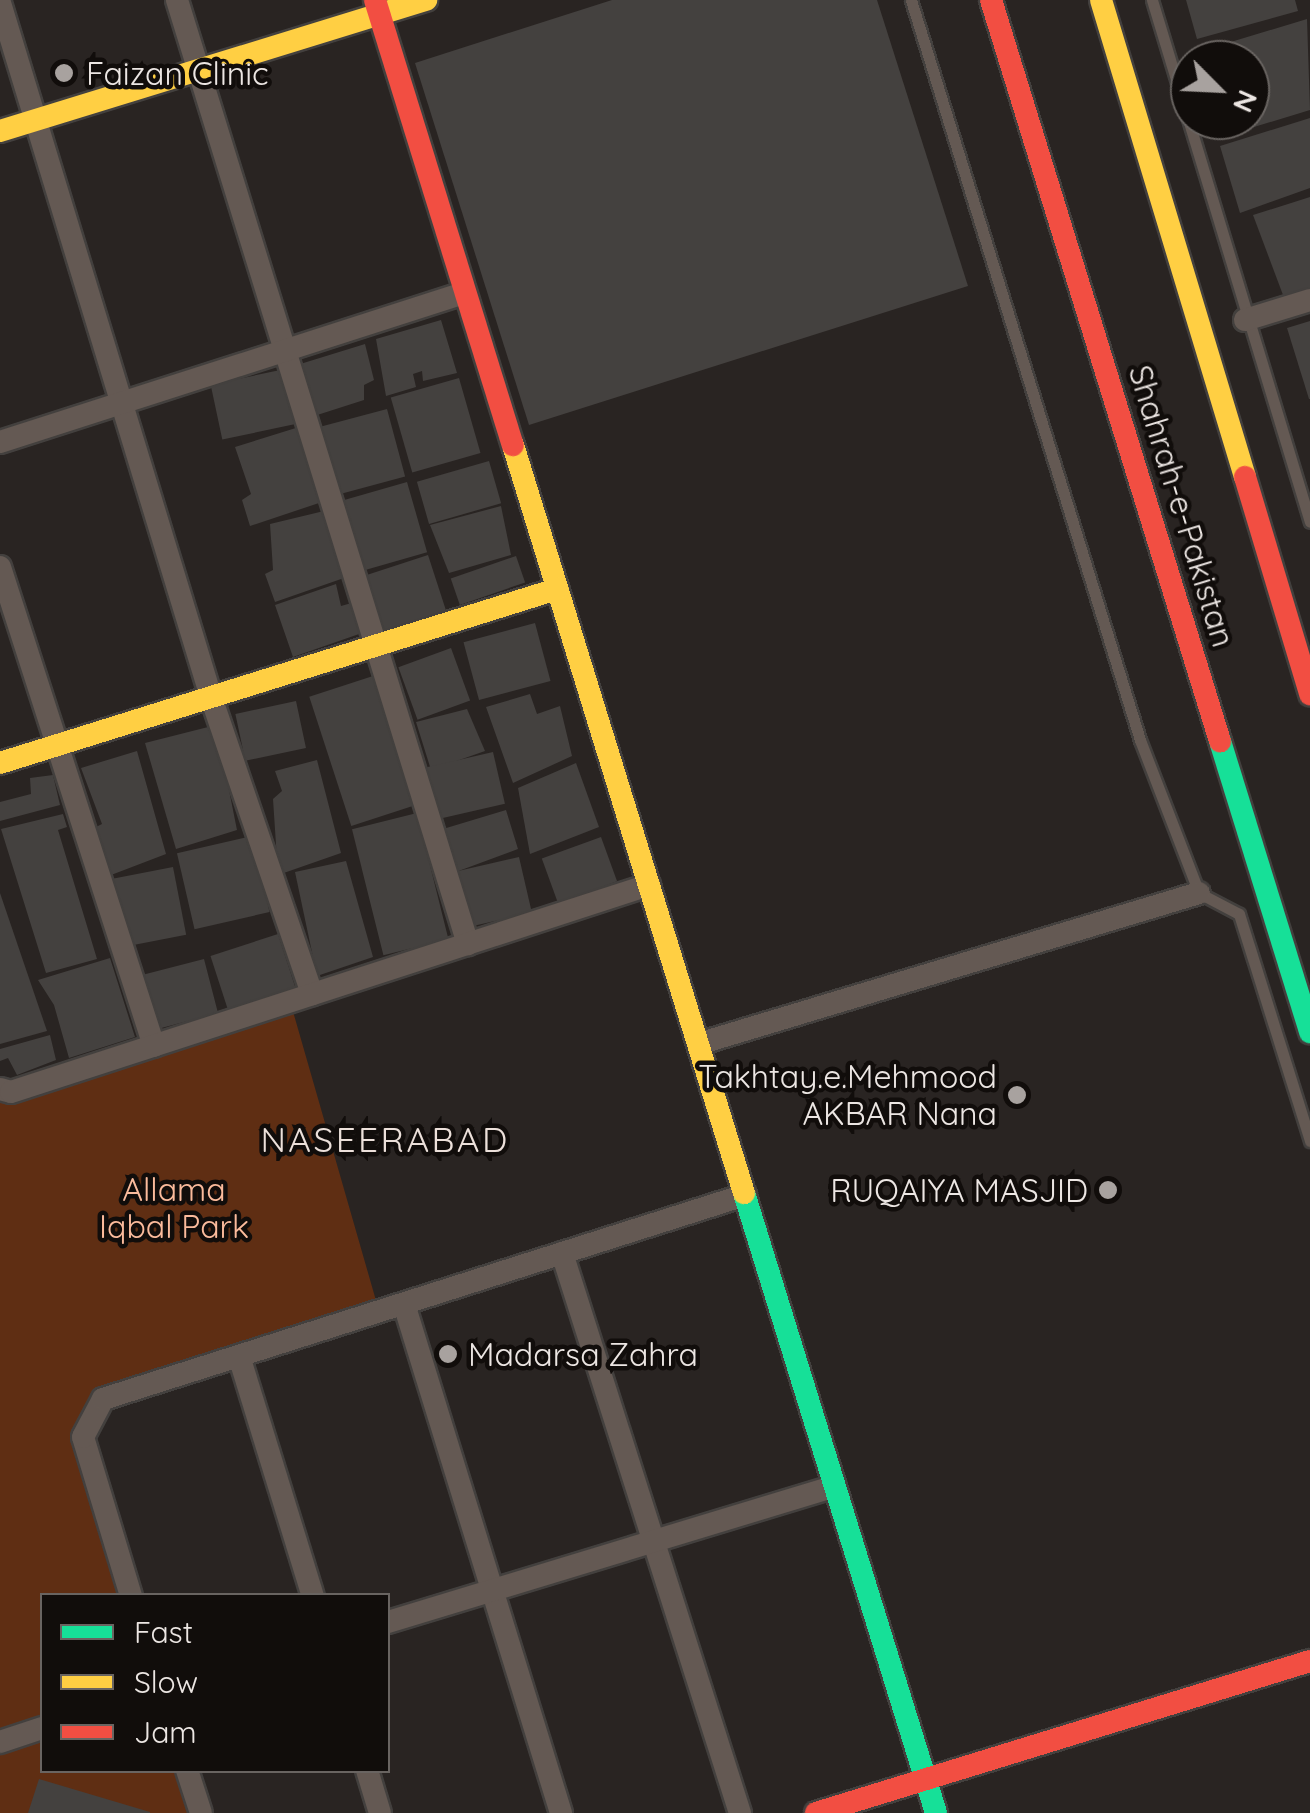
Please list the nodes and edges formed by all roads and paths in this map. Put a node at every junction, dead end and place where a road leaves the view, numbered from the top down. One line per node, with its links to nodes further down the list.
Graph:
1 (177, 0): 9 (street)
2 (426, 0): 8 (main road)
3 (911, 0): 27 (lane)
4 (991, 0): 30 (main road, Shahrah-e-Pakistan)
5 (1101, 0): 22 (main road, Shahrah-e-Pakistan)
6 (1152, 0): 14 (lane)
7 (0, 3): 10 (street)
8 (378, 7): 9 (main road); 12 (main road)
9 (198, 69): 10 (main road); 15 (street)
10 (35, 120): 11 (main road); 16 (street)
11 (0, 131)
12 (465, 293): 15 (street); 20 (main road)
13 (1310, 300): 14 (street)
14 (1245, 320): 18 (lane)
15 (286, 350): 16 (street); 21 (street)
16 (122, 403): 17 (street); 23 (street)
17 (0, 442)
18 (1310, 522)
19 (0, 567): 24 (street)
20 (557, 589): 21 (main road); 26 (main road)
21 (377, 646): 23 (main road); 28 (street)
22 (1310, 694)
23 (211, 697): 24 (main road); 29 (street)
24 (57, 745): 25 (main road); 32 (street)
25 (0, 763)
26 (649, 885): 28 (street); 31 (main road)
27 (1200, 892): 31 (street); 34 (lane)
28 (468, 944): 29 (street)
29 (312, 994): 32 (street)
30 (1310, 1032)
31 (698, 1044): 35 (main road)
32 (154, 1046): 33 (street)
33 (0, 1089)
34 (1310, 1141)
35 (745, 1195): 36 (street); 39 (main road)
36 (562, 1253): 37 (street); 40 (street)
37 (404, 1304): 38 (street); 41 (street)
38 (239, 1356): 42 (street); 43 (street)
39 (835, 1486): 40 (street); 50 (main road)
40 (653, 1541): 41 (street); 54 (street)
41 (492, 1590): 44 (street); 53 (street)
42 (130, 1593)
43 (312, 1593)
44 (390, 1621)
45 (1310, 1661): 50 (main road)
46 (40, 1729): 47 (street)
47 (0, 1742)
48 (188, 1773): 51 (street)
49 (368, 1773): 52 (street)
50 (926, 1779): 55 (main road); 56 (main road)
51 (201, 1813)
52 (380, 1813)
53 (560, 1813)
54 (740, 1813)
55 (816, 1813)
56 (936, 1813)

